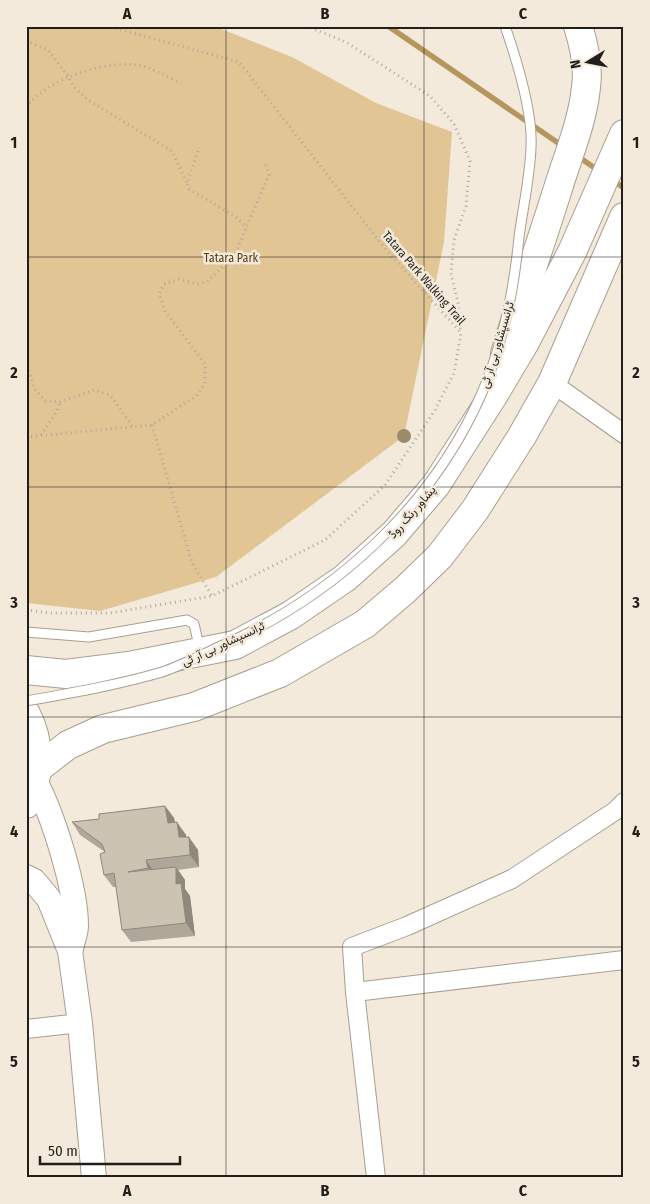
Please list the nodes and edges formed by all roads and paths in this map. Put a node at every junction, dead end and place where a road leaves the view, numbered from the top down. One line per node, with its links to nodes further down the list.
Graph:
1 (107, 26): 15 (path, Tatara Park Walking Trail)
2 (306, 26): 15 (path)
3 (505, 26): 30 (lane, ٹرانسپشاور بی آر ٹی, bridge)
4 (578, 26): 18 (highway)
5 (26, 41): 6 (path)
6 (68, 76): 7 (path); 8 (path); 12 (path)
7 (181, 83)
8 (26, 107)
9 (624, 134): 18 (highway, پشاور رنگ روڈ)
10 (198, 151): 12 (path)
11 (265, 163): 14 (path)
12 (187, 183): 14 (path)
13 (624, 217): 17 (highway)
14 (247, 228): 20 (path)
15 (461, 333): 25 (path, Tatara Park Walking Trail)
16 (26, 361): 19 (path)
17 (552, 383): 22 (street); 32 (highway)
18 (493, 396): 28 (highway, پشاور رنگ روڈ)
19 (60, 402): 21 (path); 23 (path)
20 (152, 425): 21 (path); 25 (path)
21 (134, 427): 23 (path)
22 (624, 434)
23 (40, 435): 24 (path)
24 (26, 437)
25 (212, 596): 26 (path, Tatara Park Walking Trail)
26 (26, 610)
27 (26, 632): 28 (lane)
28 (201, 653): 29 (highway, پشاور رنگ روڈ)
29 (26, 670)
30 (26, 701)
31 (26, 714): 32 (highway)
32 (33, 784): 35 (street)
33 (624, 802): 37 (street)
34 (26, 877): 35 (street)
35 (70, 951): 38 (street)
36 (624, 960): 37 (street)
37 (355, 992): 41 (street)
38 (80, 1023): 39 (street); 40 (street)
39 (26, 1029)
40 (94, 1178)
41 (376, 1178)

